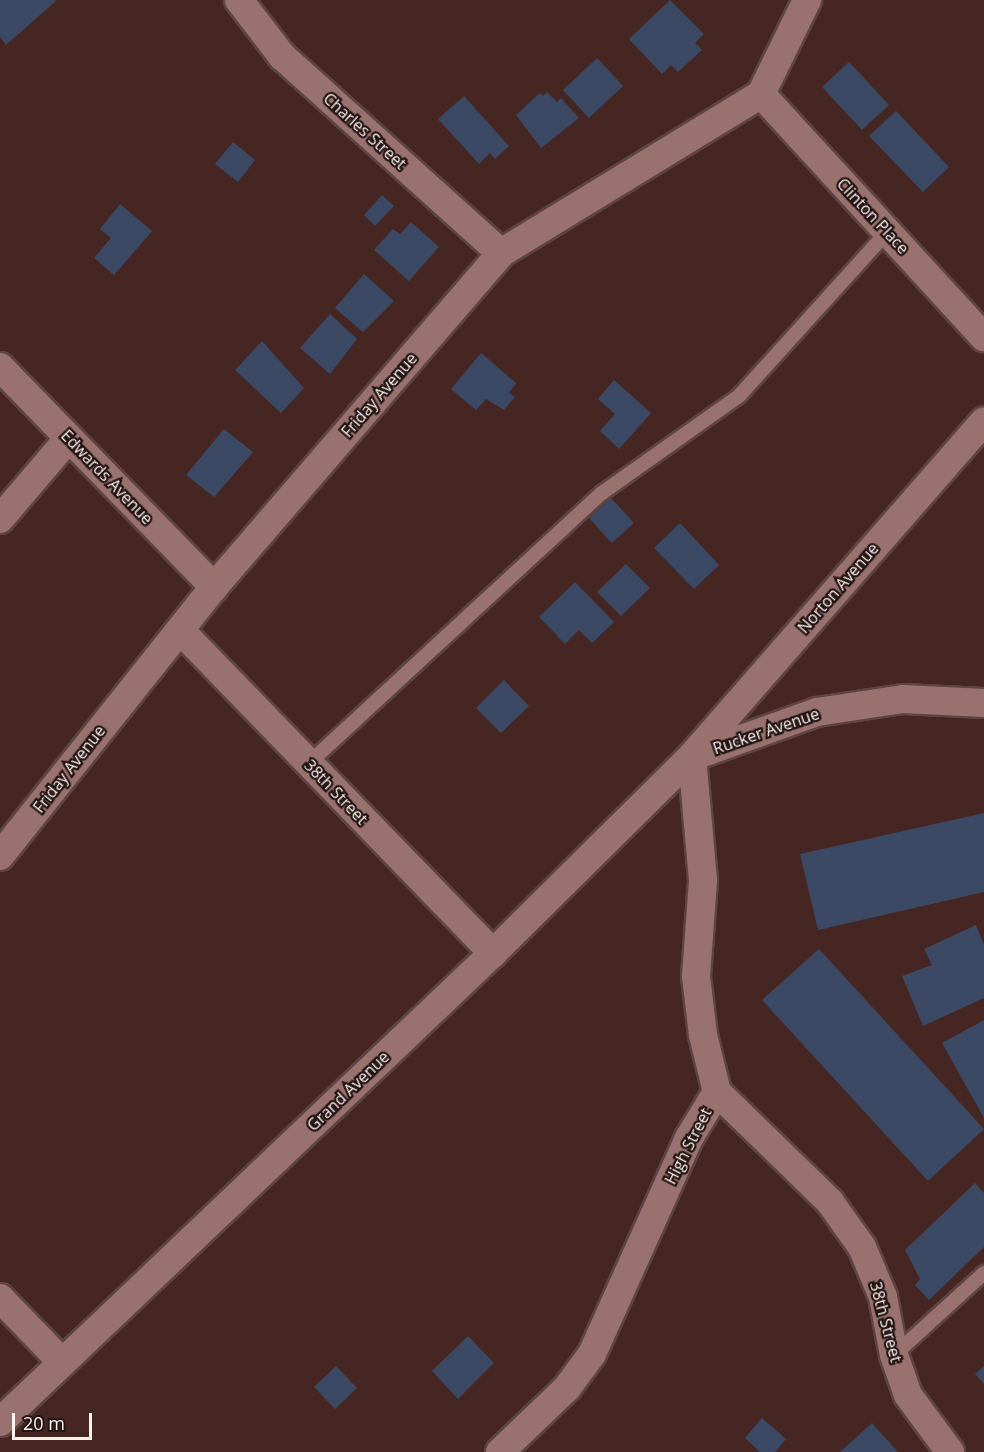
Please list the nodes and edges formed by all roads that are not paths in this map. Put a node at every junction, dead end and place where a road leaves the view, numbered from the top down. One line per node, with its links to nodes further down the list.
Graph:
1 (239, 0): 5 (street, Charles Street)
2 (807, 0): 3 (street)
3 (761, 94): 4 (street, Clinton Place); 5 (street, Friday Avenue)
4 (887, 232): 6 (street, Clinton Place); 15 (lane)
5 (501, 253): 11 (street, Friday Avenue)
6 (984, 337)
7 (0, 366): 9 (street, Edwards Avenue)
8 (984, 421): 14 (street, Norton Avenue)
9 (69, 438): 10 (street); 11 (street, Edwards Avenue)
10 (0, 519)
11 (214, 587): 12 (street, Friday Avenue)
12 (180, 630): 15 (street, 38th Street); 16 (street, Friday Avenue)
13 (984, 703): 14 (street, Rucker Avenue)
14 (692, 756): 17 (street, Grand Avenue); 18 (street, High Street)
15 (309, 764): 17 (street, 38th Street)
16 (0, 856)
17 (493, 953): 22 (street, Grand Avenue)
18 (717, 1092): 21 (street, 38th Street); 24 (street, High Street)
19 (984, 1273): 21 (lane)
20 (0, 1298): 22 (street)
21 (894, 1355): 25 (street, 38th Street)
22 (62, 1362): 23 (street, Grand Avenue)
23 (0, 1422)
24 (500, 1452)
25 (950, 1452)

